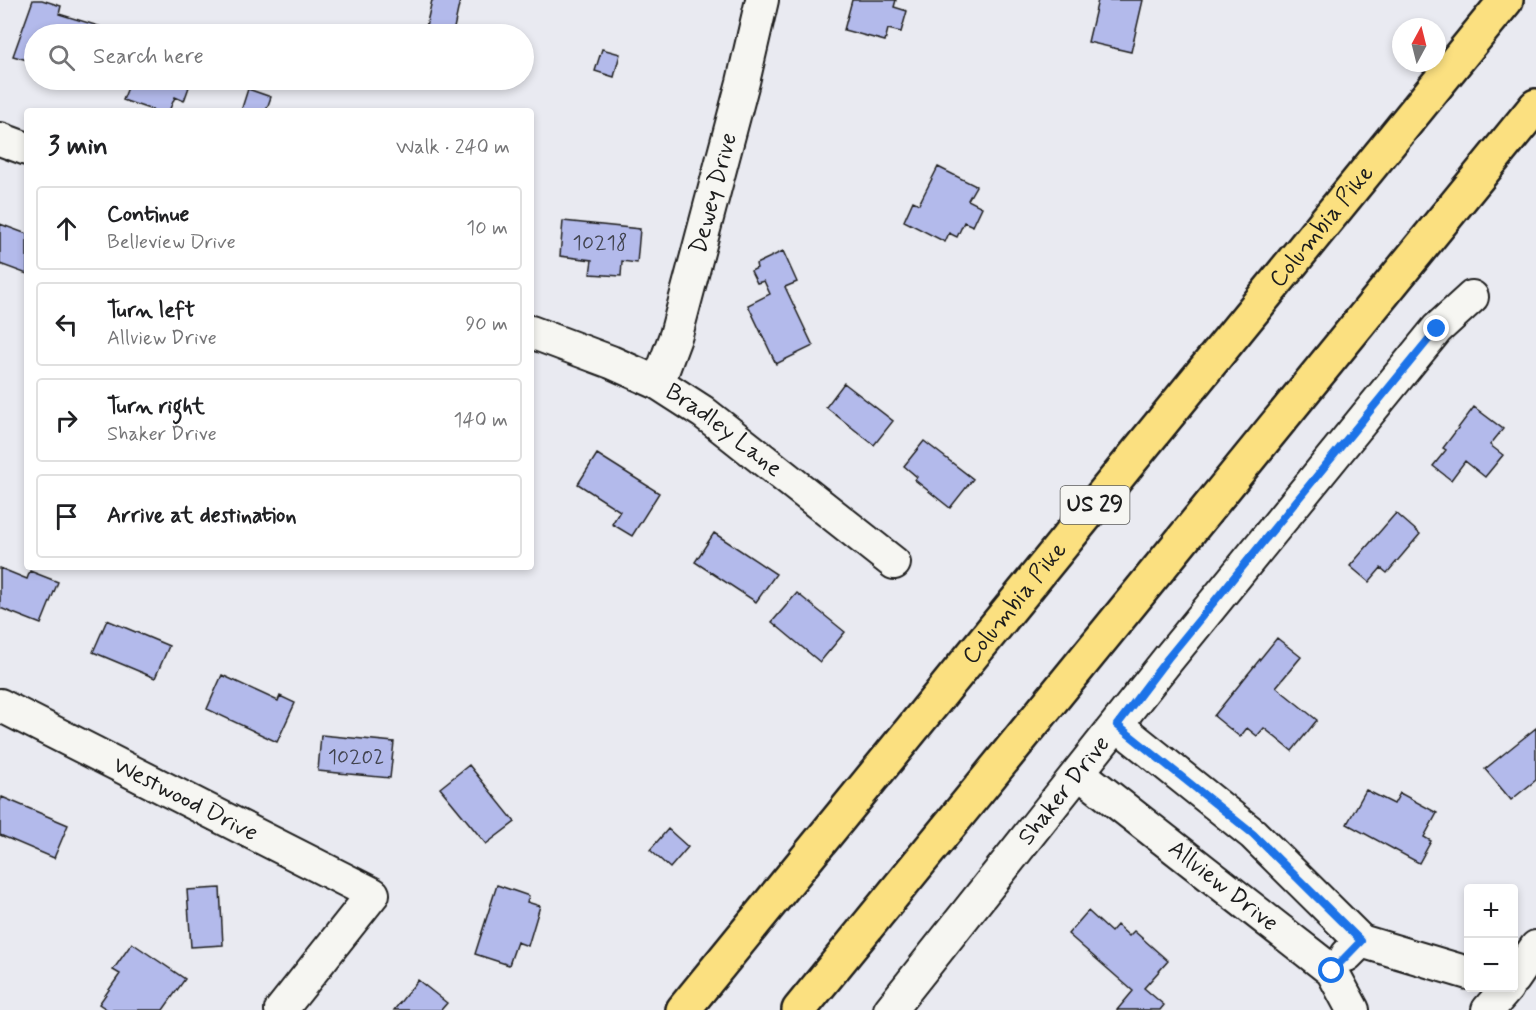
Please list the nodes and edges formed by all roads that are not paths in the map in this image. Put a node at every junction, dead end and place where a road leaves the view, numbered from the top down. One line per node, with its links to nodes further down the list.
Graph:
1 (762, 0): 8 (street, Dewey Drive)
2 (1506, 0): 22 (highway, Columbia Pike / US 29)
3 (1536, 106): 23 (highway)
4 (0, 139): 5 (street)
5 (24, 147)
6 (1472, 297): 11 (street, Shaker Drive)
7 (534, 333): 8 (street, Bradley Lane)
8 (658, 383): 9 (street, Bradley Lane)
9 (894, 562)
10 (0, 705): 21 (street, Westwood Drive)
11 (1117, 725): 12 (street, Shaker Drive); 13 (street)
12 (1079, 773): 15 (street, Allview Drive); 24 (street, Shaker Drive)
13 (1361, 941): 15 (street); 16 (street)
14 (1536, 947): 17 (street)
15 (1332, 971): 25 (street, Allview Drive)
16 (1464, 972)
17 (1518, 975)
18 (1518, 982): 19 (street)
19 (1536, 987)
20 (1503, 992): 26 (street)
21 (281, 1010)
22 (683, 1010)
23 (799, 1010)
24 (890, 1010)
25 (1353, 1010)
26 (1488, 1010)

